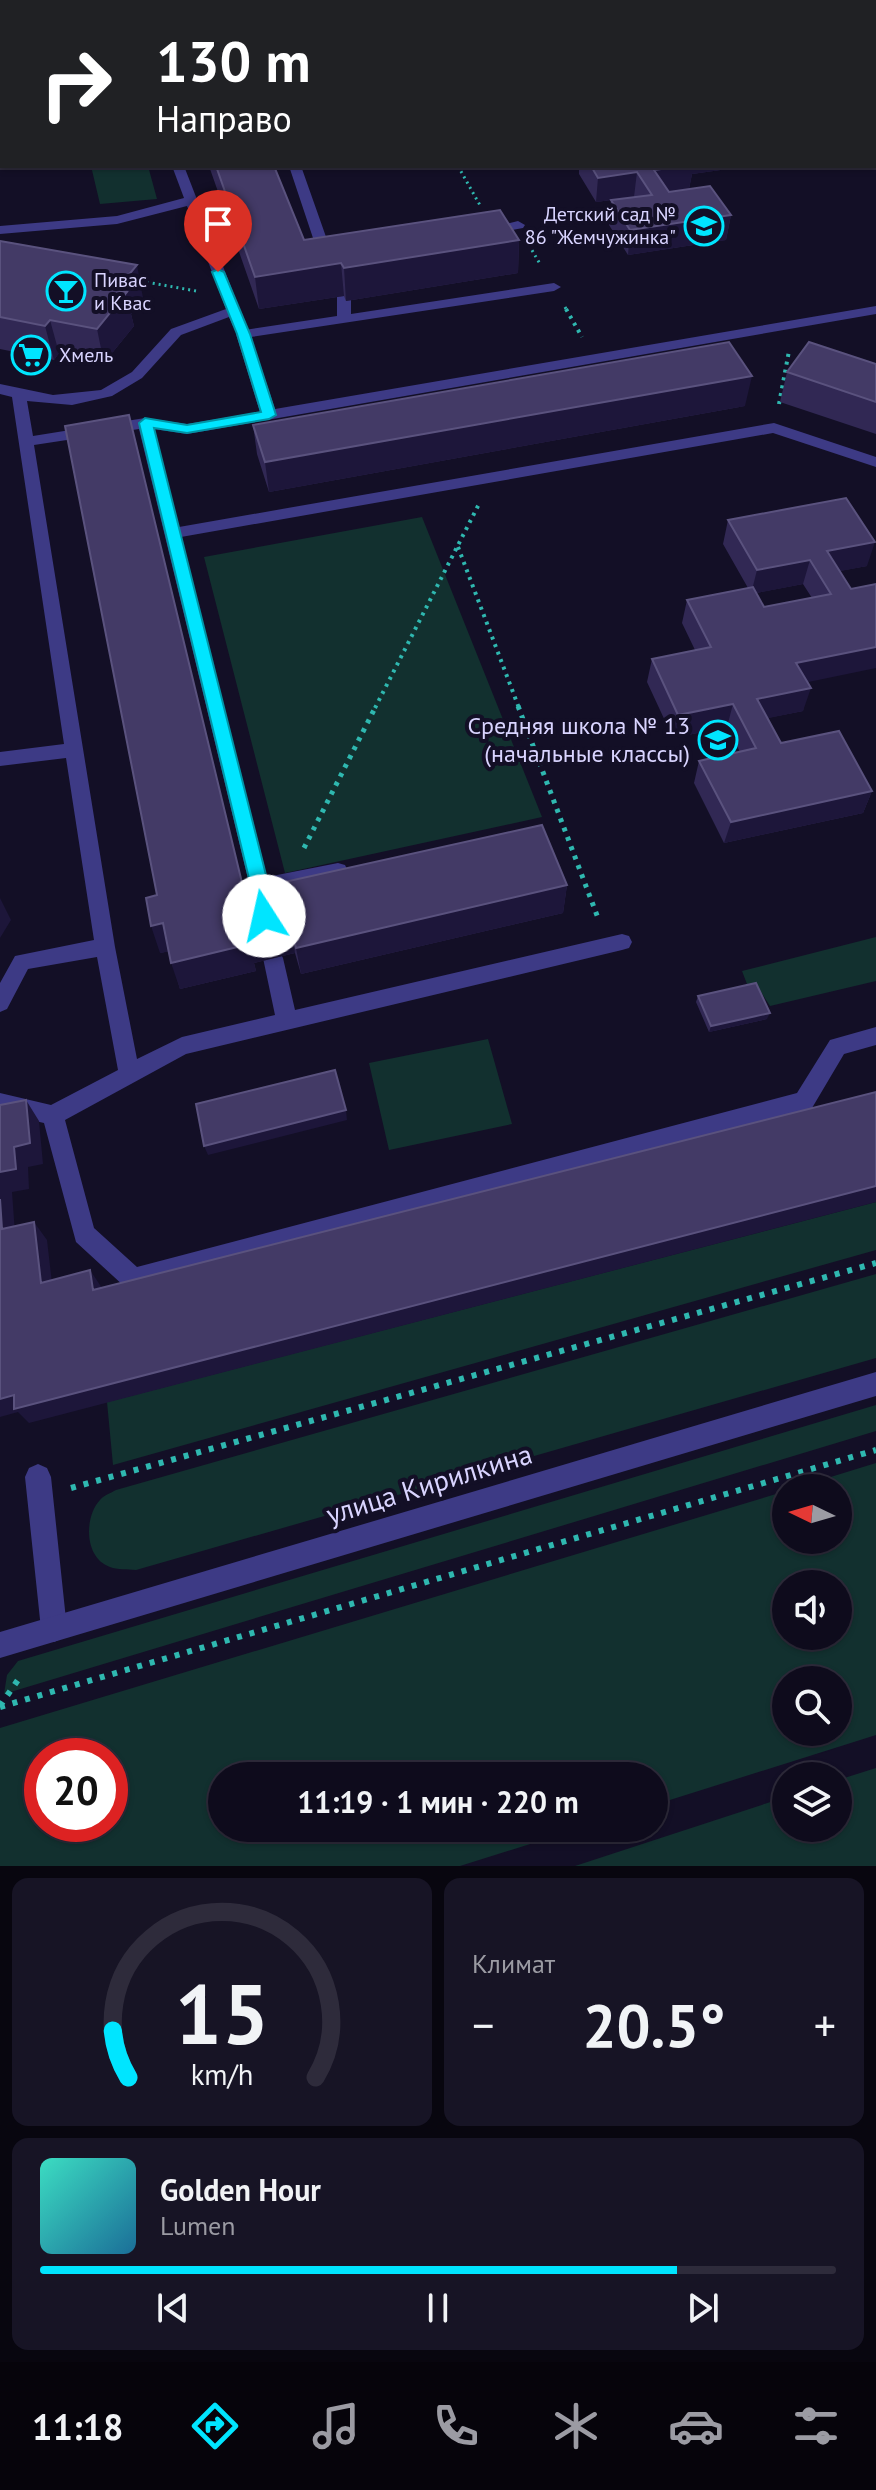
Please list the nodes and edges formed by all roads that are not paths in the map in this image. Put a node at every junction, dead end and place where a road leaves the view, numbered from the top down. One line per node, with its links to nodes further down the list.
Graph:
1 (179, 168): 3 (street)
2 (296, 168): 7 (street)
3 (189, 201): 5 (street); 11 (street)
4 (518, 225): 6 (street)
5 (0, 230)
6 (478, 232)
7 (356, 251)
8 (554, 287): 12 (street)
9 (344, 296): 12 (street)
10 (876, 310): 16 (street)
11 (233, 311): 13 (street); 15 (street)
12 (344, 319): 13 (street)
13 (243, 334): 16 (street)
14 (0, 389): 15 (street)
15 (19, 395): 18 (street)
16 (269, 415): 17 (street)
17 (145, 423): 18 (street); 20 (street)
18 (26, 442): 21 (street)
19 (876, 462): 20 (street)
20 (173, 533): 23 (street)
21 (74, 750): 22 (street); 25 (street)
22 (0, 759)
23 (362, 866)
24 (615, 944): 28 (street)
25 (105, 947): 27 (street); 30 (street)
26 (273, 958): 28 (street)
27 (0, 1003)
28 (287, 1021): 30 (street)
29 (876, 1036): 32 (street)
30 (129, 1073): 32 (street)
31 (0, 1103): 32 (street)
32 (53, 1115)
33 (876, 1384): 35 (street, улица Кирилкина)
34 (39, 1487): 35 (street)
35 (54, 1629): 36 (street, улица Кирилкина)
36 (0, 1645)

